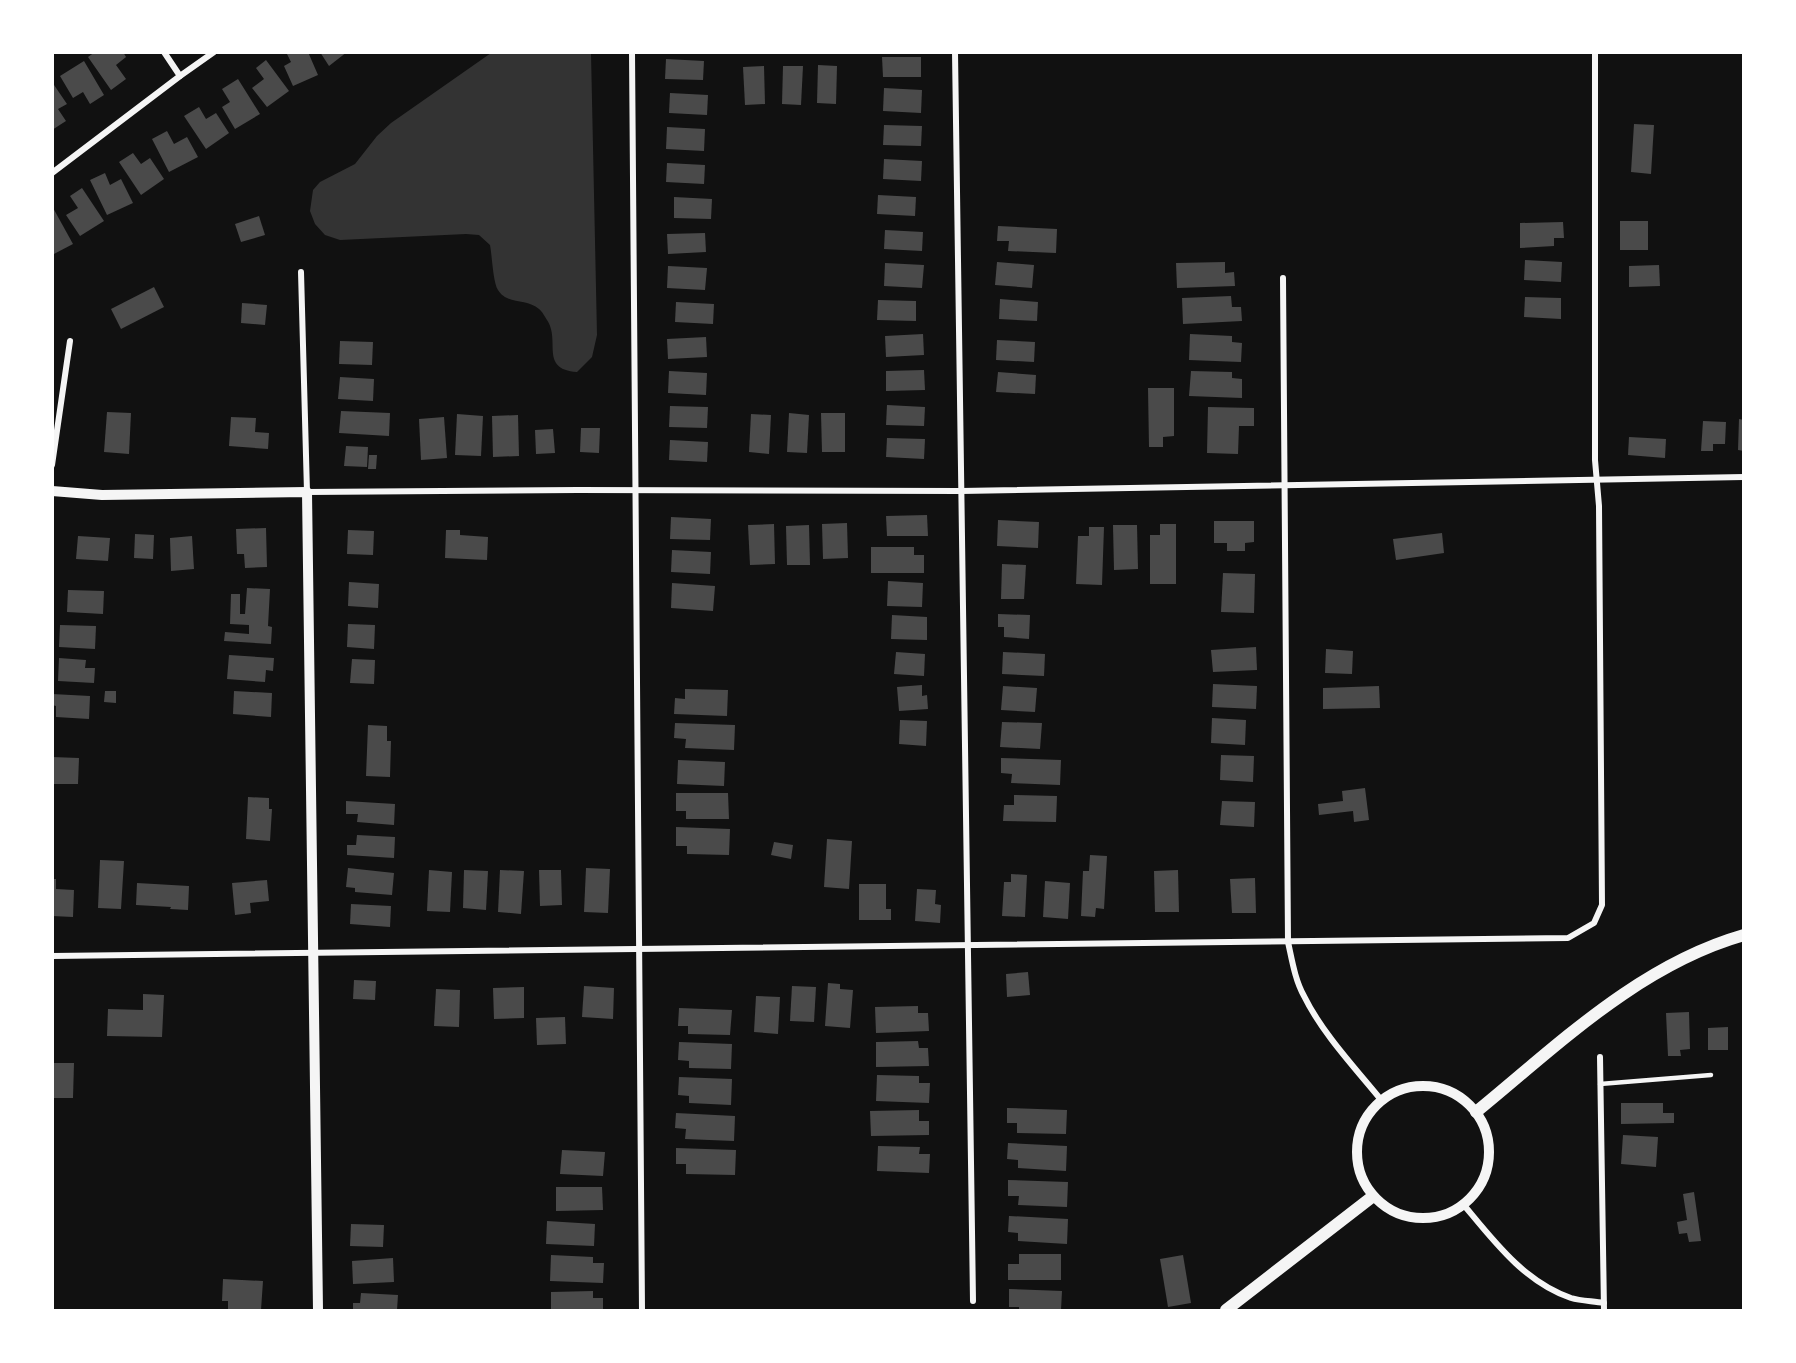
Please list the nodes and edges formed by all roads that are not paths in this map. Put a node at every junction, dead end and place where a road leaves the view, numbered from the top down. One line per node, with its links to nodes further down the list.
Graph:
1 (164, 52): 6 (street)
2 (214, 52): 6 (street)
3 (632, 52): 15 (street)
4 (955, 52): 17 (street)
5 (1595, 52): 13 (street)
6 (180, 76): 7 (street)
7 (52, 173)
8 (301, 272): 18 (street)
9 (1283, 278): 14 (street)
10 (70, 340): 11 (street)
11 (52, 465)
12 (1743, 477): 13 (street)
13 (1598, 481): 14 (street); 20 (street)
14 (1284, 484): 17 (street); 20 (street)
15 (635, 490): 17 (street); 18 (street); 22 (street)
16 (52, 491): 18 (street)
17 (962, 491): 21 (street)
18 (307, 492): 23 (street)
19 (1740, 936): 29 (main road)
20 (1288, 942): 21 (street); 28 (street)
21 (968, 945): 22 (street); 32 (street)
22 (639, 950): 23 (street); 35 (street)
23 (314, 953): 24 (street); 34 (street)
24 (52, 956)
25 (1600, 1057): 27 (street)
26 (1711, 1075): 27 (lane)
27 (1600, 1084): 33 (street)
28 (1382, 1101): 29 (street); 30 (street)
29 (1476, 1112): 31 (street)
30 (1372, 1197): 31 (street); 36 (main road)
31 (1463, 1204): 33 (street)
32 (973, 1301)
33 (1604, 1307)
34 (318, 1311)
35 (642, 1311)
36 (1226, 1311)

